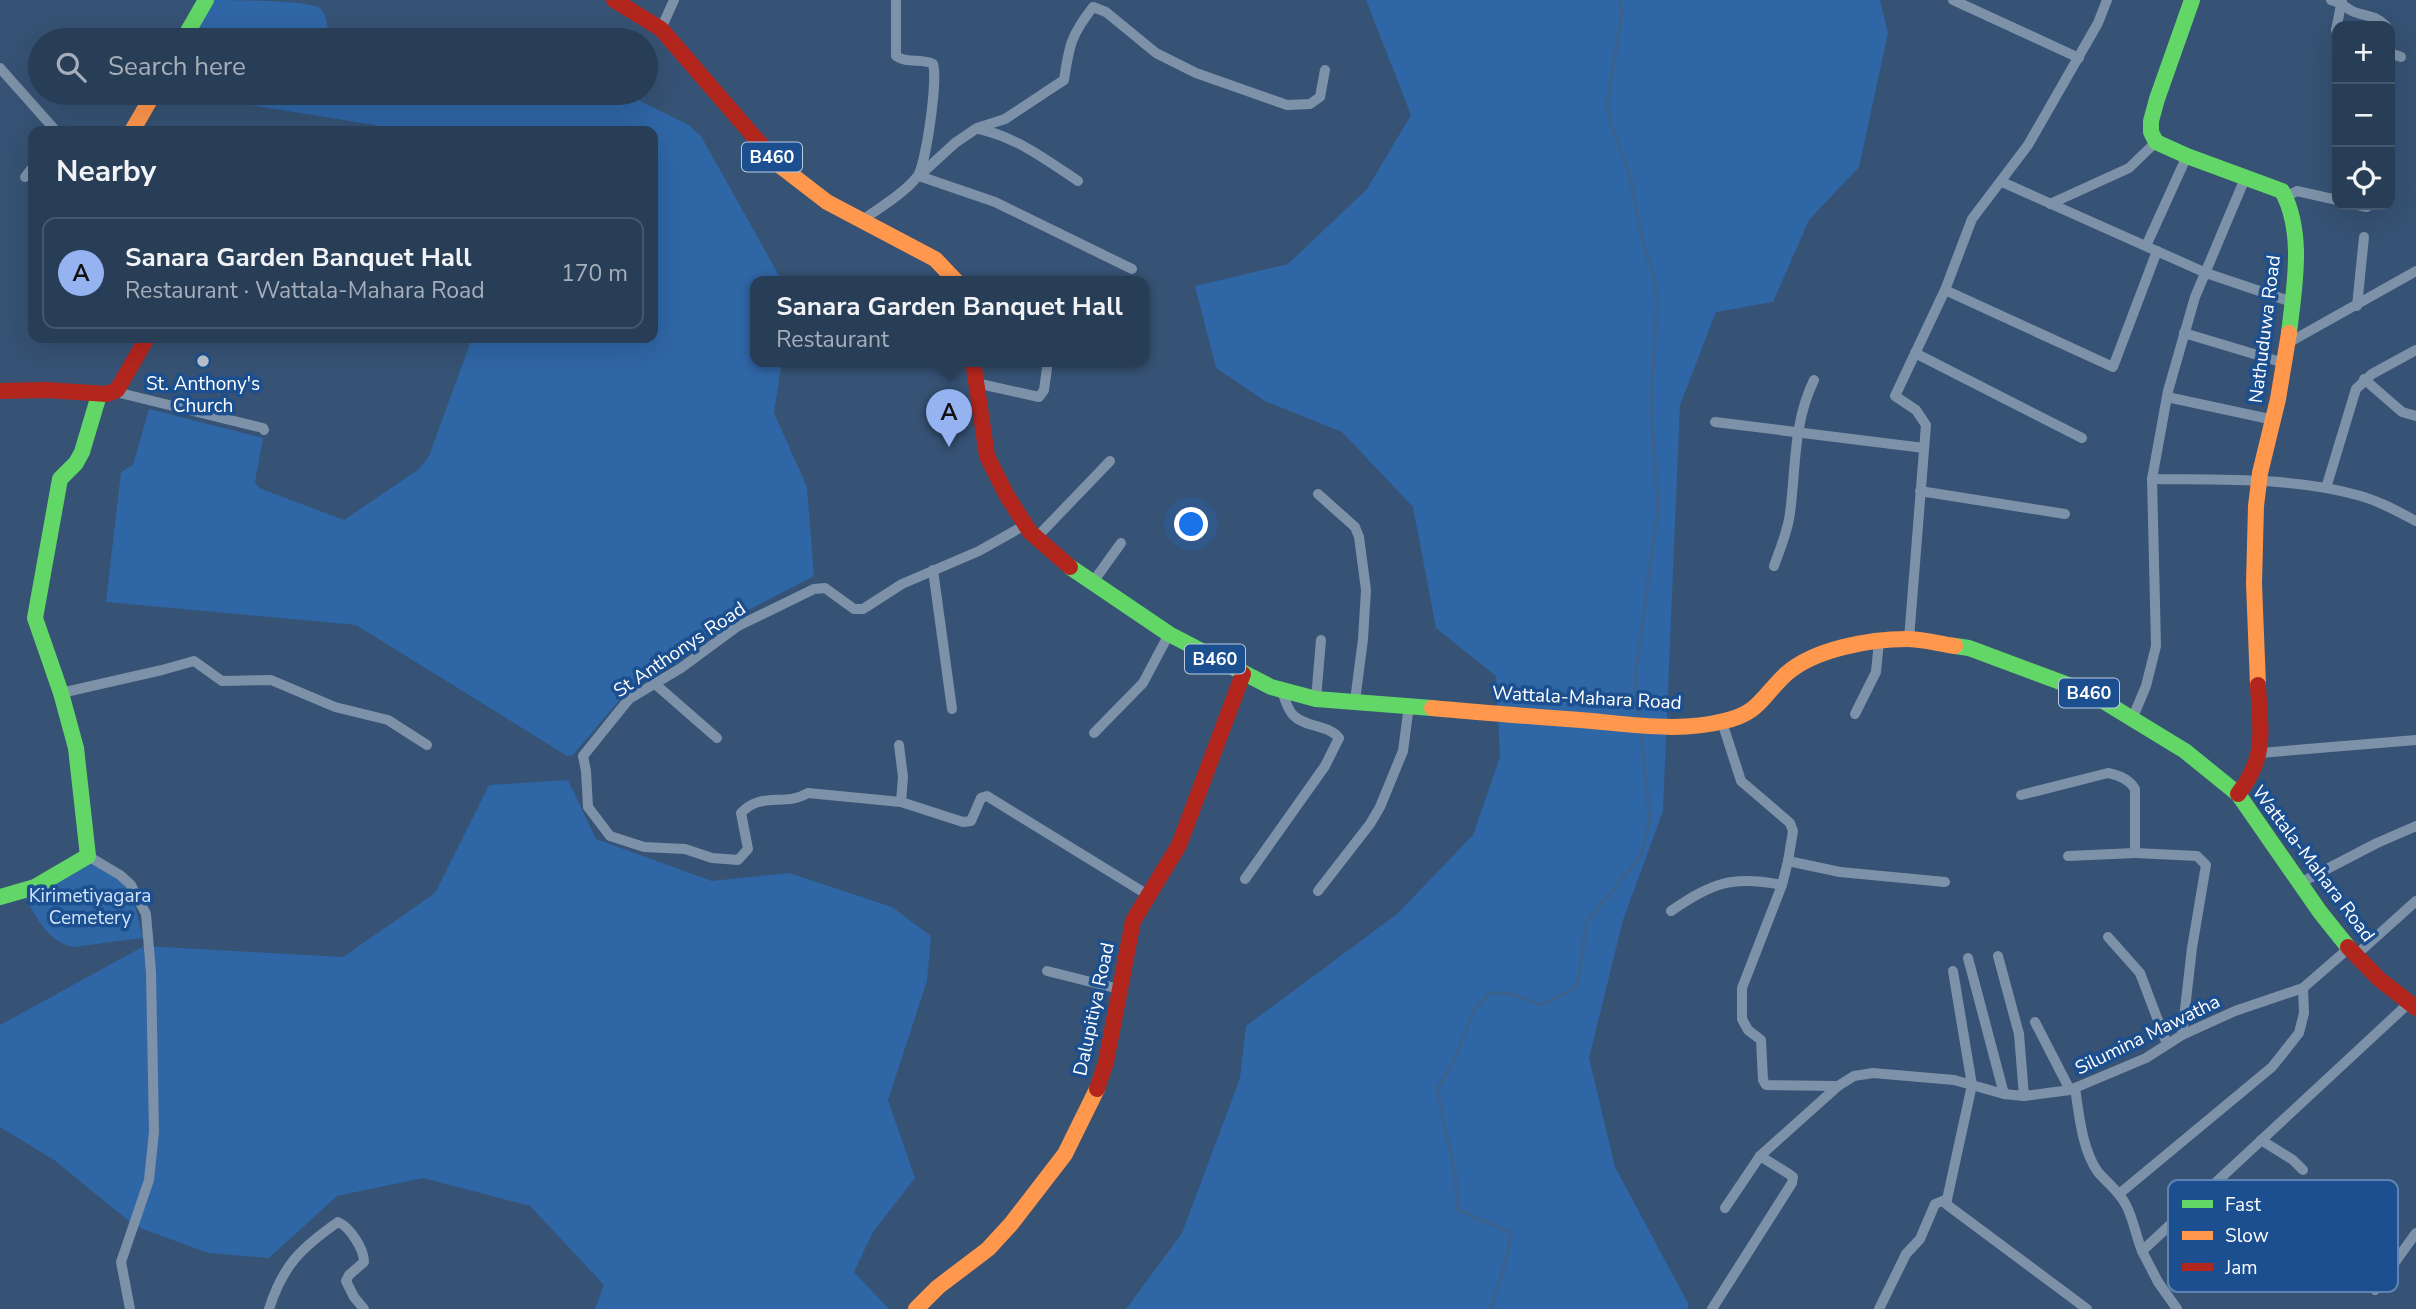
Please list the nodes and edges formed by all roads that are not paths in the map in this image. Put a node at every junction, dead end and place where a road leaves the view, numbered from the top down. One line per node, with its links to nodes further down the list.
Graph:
1 (206, 0): 11 (street)
2 (614, 0): 12 (street, B460)
3 (674, 0): 12 (street)
4 (896, 0): 25 (street)
5 (1953, 0): 13 (street)
6 (2107, 0): 13 (street)
7 (2192, 0): 22 (street)
8 (2338, 1): 9 (street); 10 (street)
9 (2337, 21)
10 (2380, 21)
11 (190, 28)
12 (661, 29): 33 (street, B460)
13 (2078, 58): 29 (street)
14 (0, 68): 16 (street)
15 (1325, 70): 21 (street)
16 (28, 100)
17 (33, 105): 19 (street)
18 (147, 105): 20 (street)
19 (52, 126)
20 (135, 126)
21 (977, 128): 25 (street); 28 (street)
22 (2157, 142): 23 (street); 32 (street)
23 (2187, 156): 26 (street); 35 (street)
24 (28, 173): 27 (street)
25 (919, 176): 33 (street); 36 (street)
26 (2246, 176): 30 (street); 38 (street)
27 (25, 177)
28 (1078, 181)
29 (2001, 182): 32 (street); 40 (street)
30 (2287, 196): 31 (street); 41 (street, Nathuduwa Road)
31 (2332, 199)
32 (2050, 204): 35 (street)
33 (861, 221): 39 (street, B460)
34 (2364, 237): 42 (street)
35 (2151, 249): 38 (street); 40 (street)
36 (1132, 269)
37 (2416, 271): 42 (street)
38 (2206, 273): 41 (street); 43 (street)
39 (951, 276)
40 (1945, 290): 47 (street)
41 (2292, 302): 44 (street, Nathuduwa Road)
42 (2357, 306): 44 (street)
43 (2185, 333): 48 (street); 57 (street)
44 (2288, 342): 48 (street, Nathuduwa Road)
45 (144, 343): 54 (street)
46 (2416, 350): 51 (street)
47 (1915, 353): 63 (street); 64 (street)
48 (2284, 363): 59 (street, Nathuduwa Road)
49 (974, 367): 53 (street, Wattala-Mahara Road / B460)
50 (1047, 367): 53 (street)
51 (2364, 379): 58 (street); 68 (street)
52 (1814, 380): 62 (street)
53 (976, 383): 73 (street, Wattala-Mahara Road / B460)
54 (117, 390): 56 (street); 61 (street)
55 (0, 391): 56 (street)
56 (99, 395): 86 (street)
57 (2167, 397): 59 (street); 66 (street)
58 (2416, 416)
59 (2274, 420): 67 (street, Nathuduwa Road)
60 (1715, 422): 62 (street)
61 (264, 430)
62 (1797, 432): 64 (street); 76 (street)
63 (2082, 438)
64 (1924, 448): 69 (street)
65 (1110, 461): 74 (street)
66 (2152, 479): 67 (street); 92 (street)
67 (2259, 481): 68 (street); 99 (street, Nathuduwa Road)
68 (2326, 488): 72 (street)
69 (1920, 491): 71 (street); 80 (street)
70 (1318, 494): 88 (street)
71 (2065, 514)
72 (2416, 521)
73 (1025, 525): 74 (street, Wattala-Mahara Road / B460); 77 (street, St Anthonys Road)
74 (1037, 537): 78 (street, Wattala-Mahara Road / B460)
75 (1121, 543): 78 (street)
76 (1774, 566)
77 (933, 570): 84 (street, St Anthonys Road); 90 (street)
78 (1093, 582): 79 (street, Wattala-Mahara Road / B460)
79 (1169, 634): 83 (street, Wattala-Mahara Road / B460); 94 (street)
80 (1909, 639): 82 (street, Wattala-Mahara Road / B460); 92 (street, Wattala-Mahara Road / B460)
81 (1321, 640): 87 (street)
82 (1879, 641): 91 (street); 93 (street, Wattala-Mahara Road / B460)
83 (1243, 674): 85 (street, Wattala-Mahara Road / B460); 113 (street, Dalupitiya Road)
84 (654, 683): 95 (street); 102 (street, St Anthonys Road)
85 (1281, 688): 87 (street, Wattala-Mahara Road / B460); 108 (street)
86 (61, 693): 97 (street); 105 (street)
87 (1316, 699): 88 (street, Wattala-Mahara Road / B460)
88 (1355, 702): 89 (street, Wattala-Mahara Road / B460)
89 (1409, 705): 93 (street, Wattala-Mahara Road / B460); 112 (street)
90 (952, 709)
91 (1855, 714)
92 (2133, 718): 100 (street, Wattala-Mahara Road / B460)
93 (1722, 722): 107 (street, Silumina Mawatha)
94 (1094, 733)
95 (717, 738)
96 (2416, 740): 99 (street)
97 (427, 745)
98 (899, 745): 102 (street)
99 (2260, 753): 100 (street, Nathuduwa Road)
100 (2238, 794): 110 (street, Wattala-Mahara Road / B460)
101 (2021, 795): 104 (street)
102 (901, 802): 113 (street)
103 (2416, 826): 110 (street)
104 (2135, 853): 106 (street); 127 (street)
105 (89, 856): 114 (street); 145 (street)
106 (2068, 856)
107 (1788, 861): 109 (street); 111 (street, Silumina Mawatha)
108 (1245, 879)
109 (1945, 882)
110 (2300, 883): 118 (street, Wattala-Mahara Road / B460)
111 (1782, 885): 116 (street); 129 (street, Silumina Mawatha)
112 (1318, 891)
113 (1148, 895): 124 (street, Dalupitiya Road)
114 (0, 897)
115 (2416, 901): 118 (street, Silumina Mawatha)
116 (1671, 911)
117 (2108, 937): 128 (street)
118 (2352, 952): 123 (street, Silumina Mawatha); 125 (street, Wattala-Mahara Road / B460)
119 (1998, 956): 133 (street)
120 (1968, 958): 132 (street)
121 (1047, 971): 124 (street)
122 (1953, 971): 130 (street)
123 (2303, 988): 127 (street, Silumina Mawatha); 138 (street)
124 (1119, 989): 148 (street, Dalupitiya Road)
125 (2412, 1005): 134 (street)
126 (2035, 1022): 131 (street)
127 (2182, 1035): 128 (street, Silumina Mawatha)
128 (2167, 1044): 131 (street, Silumina Mawatha)
129 (1838, 1086): 130 (street, Silumina Mawatha); 135 (street)
130 (1972, 1086): 132 (street, Silumina Mawatha); 139 (street)
131 (2072, 1089): 133 (street, Silumina Mawatha); 138 (street)
132 (2004, 1094): 133 (street, Silumina Mawatha)
133 (2024, 1096)
134 (2261, 1140): 136 (street); 137 (street)
135 (1760, 1156): 140 (street); 149 (street)
136 (2302, 1170)
137 (2218, 1180)
138 (2119, 1194): 143 (street)
139 (1947, 1199): 150 (street); 151 (street)
140 (1725, 1208)
141 (2168, 1227): 143 (street)
142 (2416, 1233): 144 (street)
143 (2142, 1251): 152 (street)
144 (2398, 1258)
145 (130, 1309)
146 (269, 1309): 147 (street)
147 (364, 1309)
148 (916, 1309)
149 (1712, 1309)
150 (1879, 1309)
151 (2087, 1309)
152 (2177, 1309)

